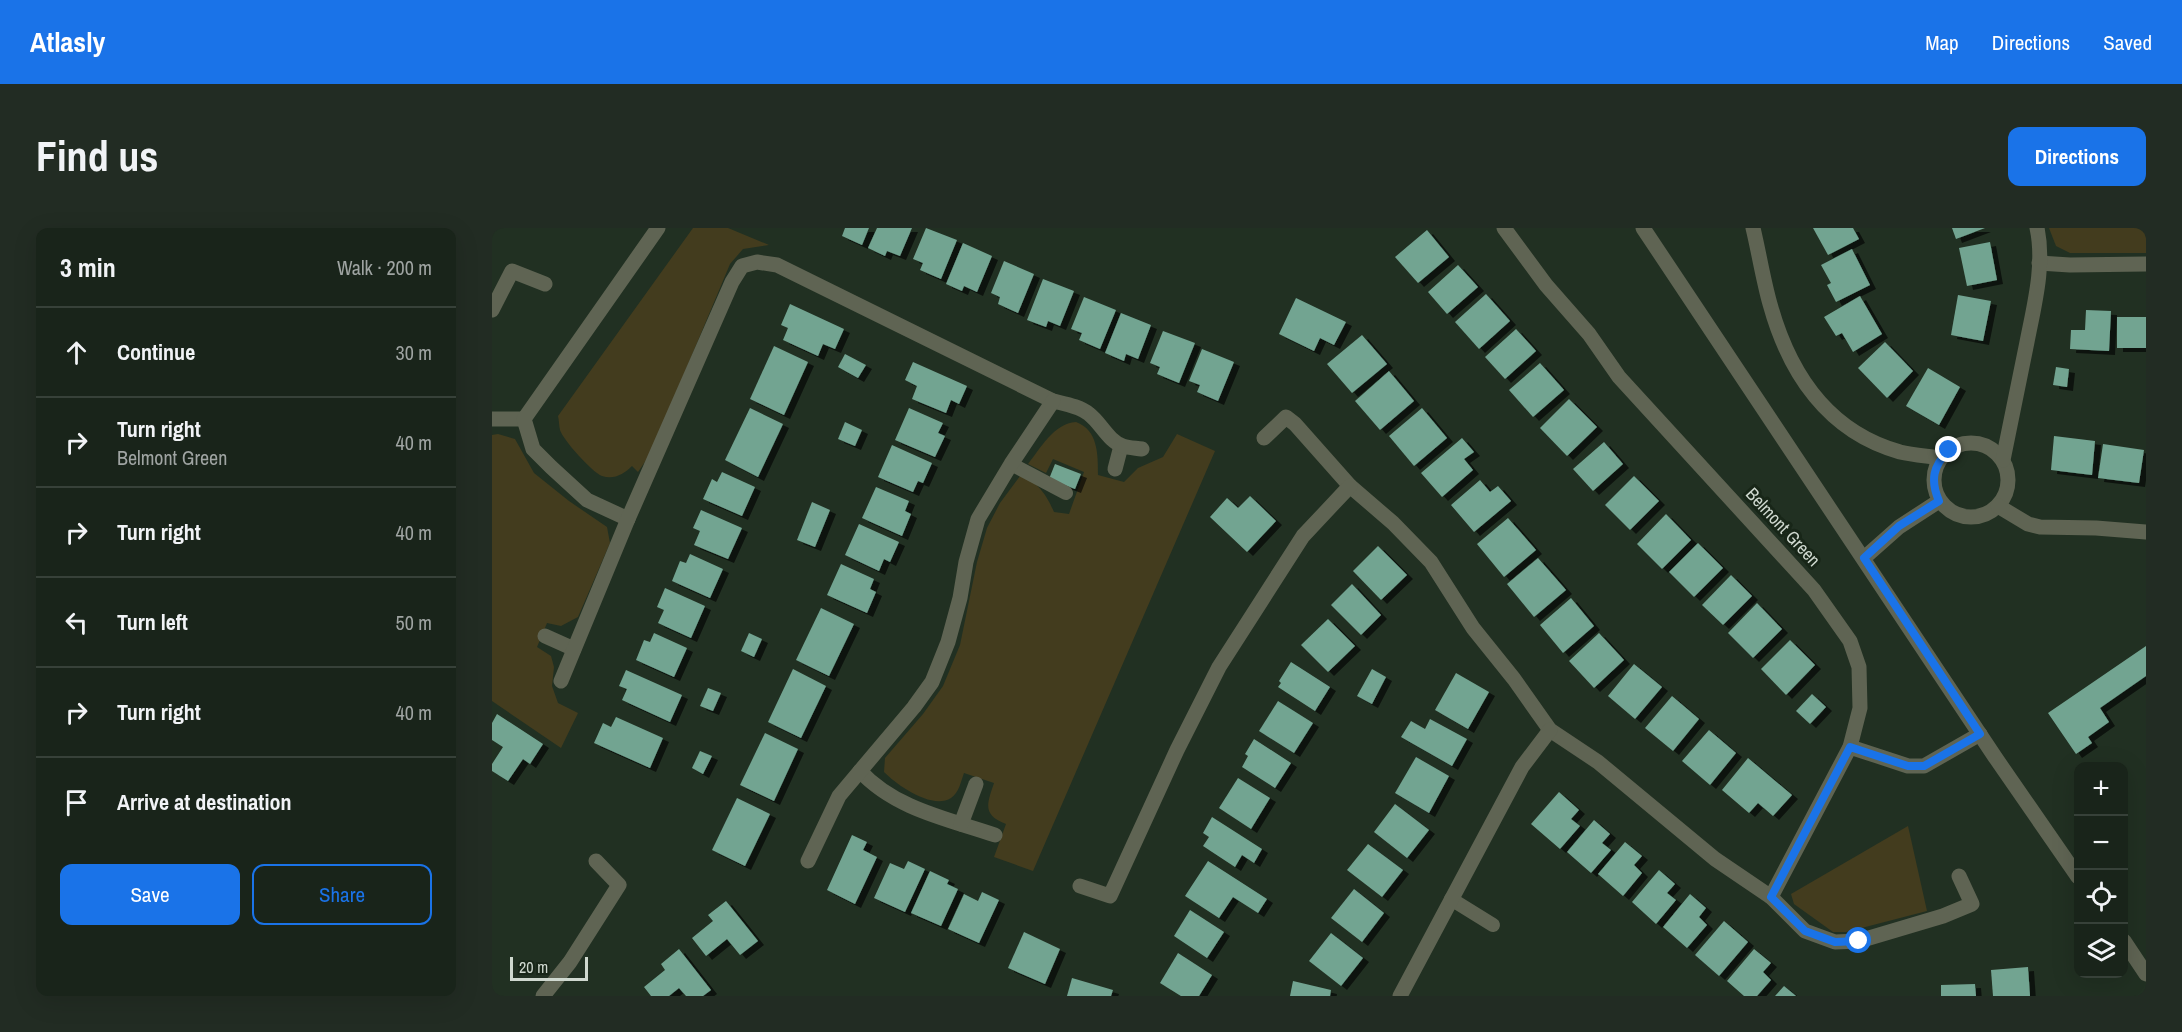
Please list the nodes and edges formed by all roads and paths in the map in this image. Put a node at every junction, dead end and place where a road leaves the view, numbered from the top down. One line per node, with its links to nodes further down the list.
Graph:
1 (658, 228): 12 (street)
2 (1504, 228): 32 (street, Belmont Green)
3 (1643, 228): 26 (street)
4 (1753, 228): 16 (street)
5 (2037, 228): 6 (street)
6 (2039, 263): 7 (street); 17 (street)
7 (2146, 264)
8 (545, 284): 9 (street)
9 (492, 310)
10 (1053, 401): 14 (street); 18 (street); 24 (street)
11 (492, 419): 12 (street)
12 (524, 419): 24 (street)
13 (1263, 438): 20 (street)
14 (1121, 446): 15 (street); 19 (street)
15 (1142, 449)
16 (1940, 458): 17 (street); 22 (street)
17 (2003, 460): 23 (street)
18 (1011, 464): 21 (lane); 33 (street)
19 (1115, 469)
20 (1350, 486): 30 (street); 41 (street)
21 (1066, 493)
22 (1939, 501): 23 (street); 26 (street)
23 (1998, 506): 25 (street)
24 (628, 519): 28 (street)
25 (2146, 532)
26 (1864, 558): 31 (street)
27 (545, 636): 28 (street)
28 (574, 649): 29 (street)
29 (561, 681)
30 (1550, 729): 42 (street); 43 (street)
31 (1980, 734): 32 (street); 39 (street)
32 (1850, 747): 42 (street, Belmont Green)
33 (860, 771): 35 (street); 38 (street)
34 (976, 784): 35 (street)
35 (961, 824): 36 (street)
36 (995, 835)
37 (596, 861): 47 (street)
38 (808, 861)
39 (2074, 870)
40 (1959, 876): 42 (street)
41 (1080, 886)
42 (1771, 897)
43 (1450, 899): 44 (lane); 48 (street)
44 (1493, 925)
45 (2128, 947): 46 (street)
46 (2146, 974)
47 (543, 996)
48 (1400, 996)

